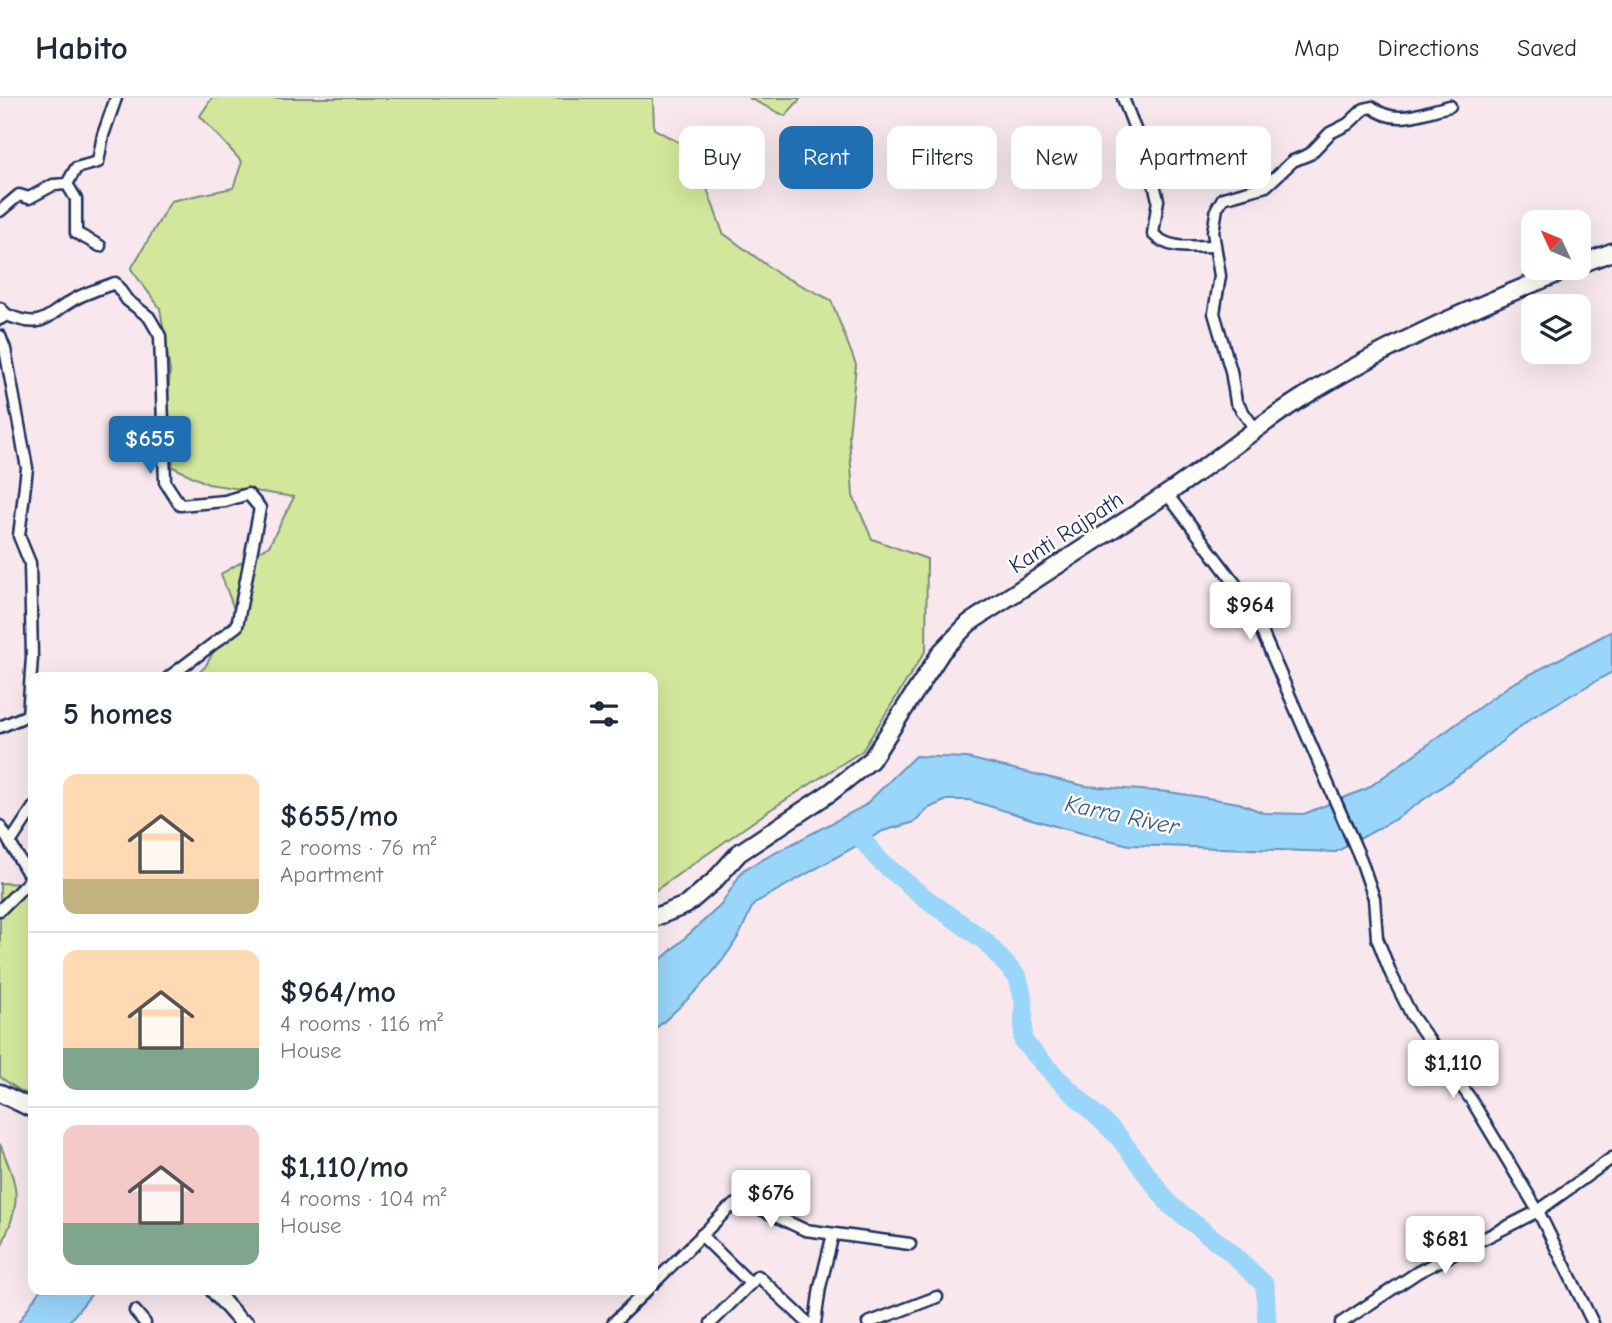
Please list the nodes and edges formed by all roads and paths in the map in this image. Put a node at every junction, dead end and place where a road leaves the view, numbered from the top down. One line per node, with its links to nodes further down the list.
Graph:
1 (116, 98): 4 (street)
2 (1123, 98): 7 (street)
3 (1450, 106): 7 (street)
4 (67, 184): 5 (street); 6 (street)
5 (0, 211)
6 (100, 246)
7 (1214, 246): 13 (street)
8 (1612, 252): 9 (main road)
9 (1591, 260)
10 (1541, 280): 13 (main road, Kanti Rajpath)
11 (2, 314): 16 (street)
12 (0, 336): 15 (street)
13 (1255, 429): 14 (main road, Kanti Rajpath)
14 (1167, 494): 25 (main road, Kanti Rajpath); 29 (street)
15 (31, 672)
16 (176, 672)
17 (28, 715): 18 (street)
18 (0, 727)
19 (28, 816): 21 (street)
20 (0, 827): 21 (street)
21 (10, 843): 22 (street)
22 (28, 874)
23 (28, 882): 24 (street)
24 (0, 910)
25 (658, 916)
26 (0, 1093): 27 (main road)
27 (28, 1106)
28 (1612, 1158): 29 (street)
29 (1538, 1212): 46 (street); 47 (street)
30 (833, 1234): 31 (street); 32 (street); 44 (street)
31 (701, 1235): 33 (street); 34 (street)
32 (910, 1244)
33 (658, 1279)
34 (751, 1284): 42 (street); 43 (street)
35 (217, 1295): 40 (main road)
36 (642, 1295): 41 (street)
37 (937, 1297): 45 (street)
38 (135, 1311): 39 (street)
39 (145, 1323)
40 (246, 1323)
41 (613, 1323)
42 (711, 1323)
43 (808, 1323)
44 (815, 1323)
45 (868, 1323)
46 (1340, 1323)
47 (1593, 1323)

